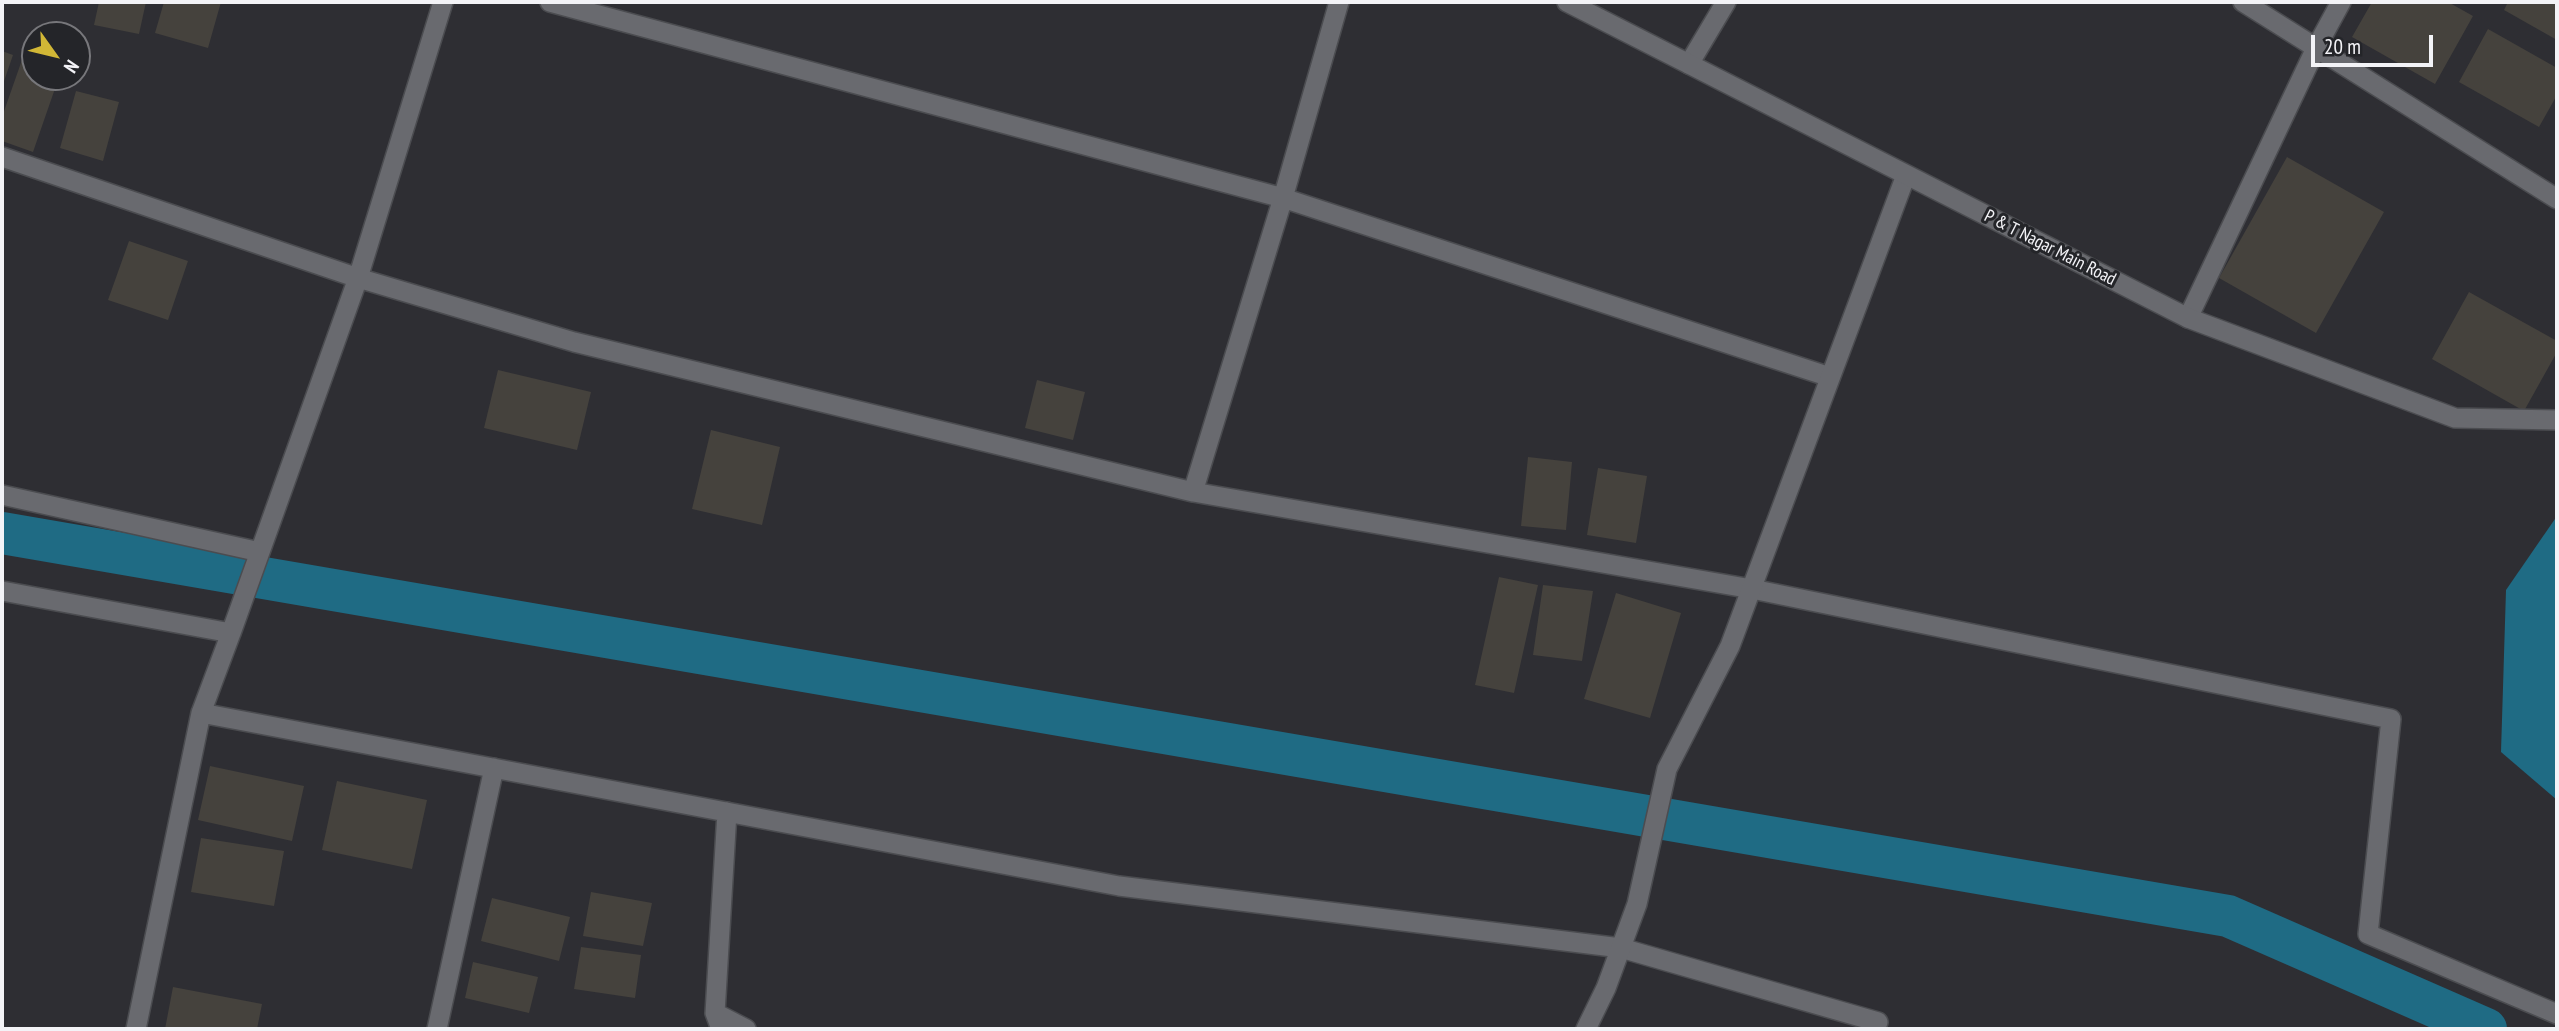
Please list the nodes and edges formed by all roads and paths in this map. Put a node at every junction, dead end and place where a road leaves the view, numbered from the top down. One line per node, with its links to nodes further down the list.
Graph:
1 (443, 2): 14 (street)
2 (550, 2): 12 (street)
3 (1339, 2): 12 (street)
4 (1566, 2): 9 (street, P & T Nagar Main Road)
5 (1726, 2): 9 (street)
6 (2242, 2): 8 (street)
7 (2341, 2): 8 (street)
8 (2316, 48): 13 (street); 15 (street)
9 (1689, 64): 11 (street, P & T Nagar Main Road)
10 (2, 157): 14 (street)
11 (1906, 175): 15 (street, P & T Nagar Main Road); 16 (street)
12 (1283, 198): 16 (street); 18 (street)
13 (2557, 199)
14 (358, 278): 18 (street); 20 (street)
15 (2188, 318): 17 (street, P & T Nagar Main Road)
16 (1830, 377): 21 (street)
17 (2557, 420)
18 (1193, 492): 21 (street)
19 (2, 495): 20 (street)
20 (257, 560): 23 (street)
21 (1752, 589): 27 (street); 28 (street)
22 (2, 591): 23 (street)
23 (231, 633): 24 (street)
24 (201, 713): 25 (street); 30 (street)
25 (494, 768): 26 (street); 31 (street)
26 (727, 812): 27 (street); 29 (street)
27 (1621, 948): 33 (street); 34 (street)
28 (2557, 1014)
29 (718, 1021): 32 (street)
30 (136, 1029)
31 (437, 1029)
32 (746, 1029)
33 (1586, 1029)
34 (1875, 1029)

